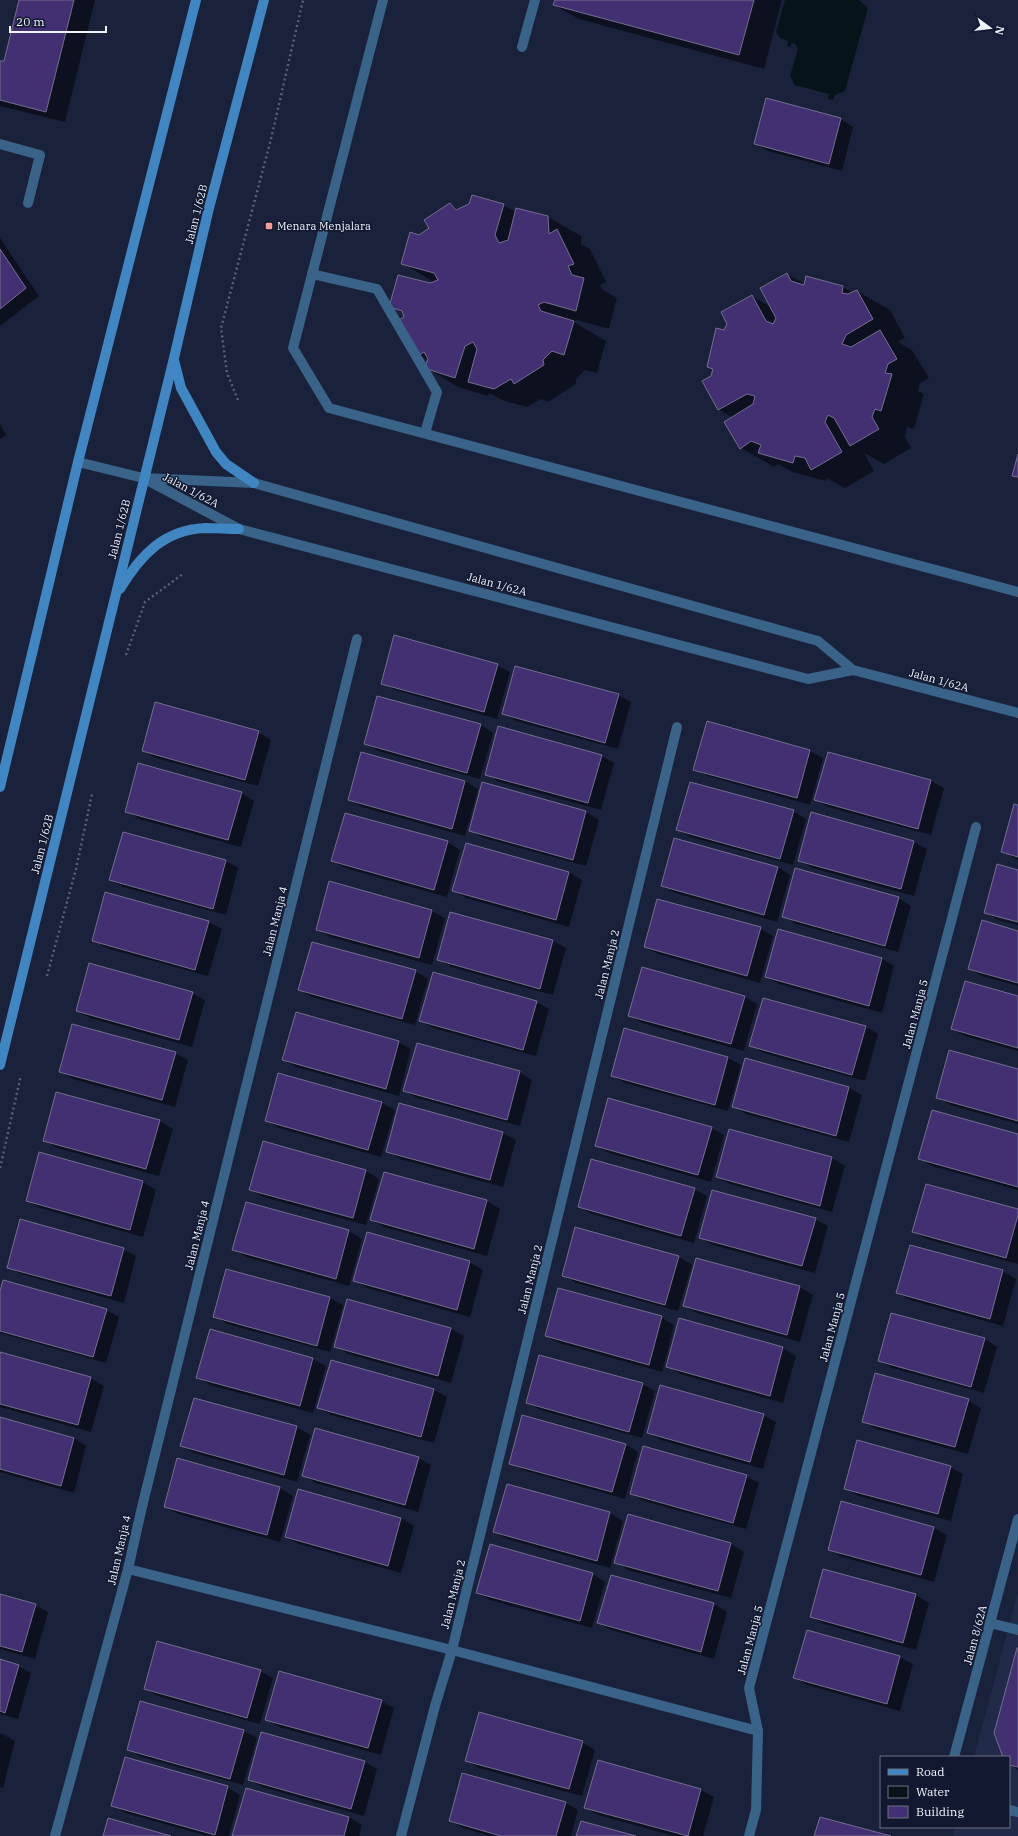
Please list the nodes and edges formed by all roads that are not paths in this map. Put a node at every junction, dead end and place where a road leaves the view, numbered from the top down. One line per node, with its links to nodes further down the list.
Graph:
1 (196, 0): 11 (main road)
2 (264, 0): 9 (main road, Jalan 1/62B)
3 (383, 0): 8 (street)
4 (535, 0): 5 (street)
5 (522, 47)
6 (0, 144): 7 (street)
7 (28, 203)
8 (312, 274): 10 (street); 10 (street)
9 (174, 358): 12 (main road, Jalan 1/62B); 13 (main road)
10 (425, 433): 15 (street)
11 (78, 462): 12 (street, Jalan 1/62A); 21 (main road)
12 (143, 478): 13 (street, Jalan 1/62A); 14 (street, Jalan 1/62A); 16 (main road, Jalan 1/62B)
13 (254, 483): 18 (street, Jalan 1/62A)
14 (239, 529): 16 (main road); 18 (street, Jalan 1/62A)
15 (1018, 592)
16 (114, 598): 23 (main road, Jalan 1/62B)
17 (357, 639): 25 (street, Jalan Manja 4)
18 (853, 670): 19 (street, Jalan 1/62A)
19 (1018, 713)
20 (677, 727): 28 (street, Jalan Manja 2)
21 (0, 787)
22 (976, 827): 29 (street, Jalan Manja 5)
23 (0, 1065)
24 (1018, 1519): 26 (street, Jalan 8/62A)
25 (128, 1569): 28 (street); 31 (street, Jalan Manja 4)
26 (990, 1623): 27 (street); 30 (street, Jalan 8/62A)
27 (1018, 1630)
28 (452, 1650): 29 (street); 32 (street, Jalan Manja 2)
29 (758, 1731): 33 (street, Jalan Manja 5)
30 (954, 1756)
31 (56, 1836)
32 (402, 1836)
33 (749, 1836)

